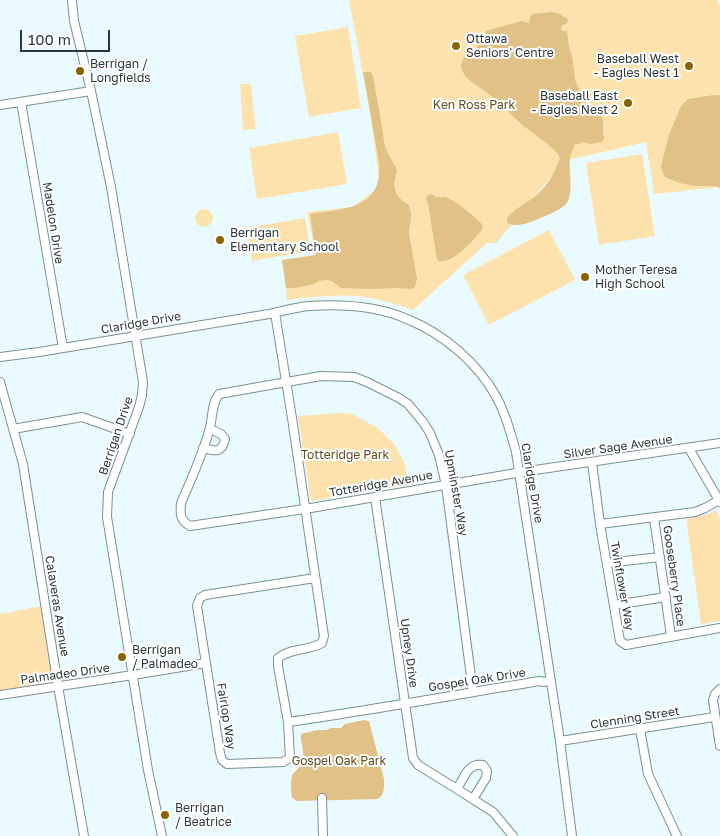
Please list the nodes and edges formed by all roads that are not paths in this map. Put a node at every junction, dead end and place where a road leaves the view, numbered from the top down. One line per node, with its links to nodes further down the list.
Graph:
1 (72, 0): 3 (street, Berrigan Drive)
2 (76, 0): 3 (street, Berrigan Drive)
3 (74, 16): 4 (street, Berrigan Drive)
4 (91, 91): 5 (street); 8 (street, Berrigan Drive)
5 (21, 102): 6 (street); 9 (street, Madelon Drive)
6 (0, 105)
7 (275, 313): 8 (street, Claridge Drive); 12 (street, Fairlop Way); 20 (street, Claridge Drive)
8 (136, 336): 9 (street, Claridge Drive); 15 (street, Berrigan Drive)
9 (63, 348): 10 (street, Claridge Drive)
10 (0, 357)
11 (0, 382): 13 (street, Calaveras Avenue)
12 (286, 382): 14 (street, Upminster Way); 21 (street, Upminster Way); 24 (street, Fairlop Way)
13 (13, 429): 15 (street); 37 (street, Calaveras Avenue)
14 (210, 429): 17 (street, Totteridge Avenue); 17 (street)
15 (130, 434): 35 (street, Berrigan Drive)
16 (720, 443): 18 (street, Silver Sage Avenue)
17 (203, 448): 24 (street, Totteridge Avenue)
18 (690, 448): 19 (street, Silver Sage Avenue); 23 (street)
19 (592, 462): 20 (street, Silver Sage Avenue); 26 (street, Twinflower Way)
20 (520, 472): 21 (street, Totteridge Avenue); 36 (street, Claridge Drive)
21 (446, 485): 22 (street, Totteridge Avenue); 38 (street, Upminster Way)
22 (375, 497): 24 (street, Totteridge Avenue); 41 (street, Upney Drive)
23 (719, 501): 25 (street)
24 (305, 509): 29 (street, Fairlop Way)
25 (654, 518): 26 (street); 27 (street, Gooseberry Place)
26 (600, 524): 28 (street, Twinflower Way)
27 (660, 557): 28 (street); 30 (street, Gooseberry Place)
28 (607, 563): 31 (street, Twinflower Way)
29 (315, 578): 34 (street, Fairlop Way); 43 (street, Fairlop Way)
30 (666, 597): 31 (street); 33 (street, Gooseberry Place)
31 (614, 605): 33 (street, Twinflower Way)
32 (720, 628): 33 (street, Twinflower Way)
33 (671, 636)
34 (206, 663): 35 (street, Palmadeo Drive); 43 (street, Fairlop Way)
35 (133, 676): 37 (street, Palmadeo Drive); 52 (street, Berrigan Drive)
36 (550, 680): 38 (street, Gospel Oak Drive); 46 (street, Claridge Drive)
37 (58, 686): 40 (street, Palmadeo Drive); 51 (street, Calaveras Avenue)
38 (473, 692): 41 (street, Gospel Oak Drive)
39 (717, 692): 42 (street)
40 (0, 695)
41 (405, 703): 43 (street, Gospel Oak Drive); 48 (street, Upney Drive)
42 (714, 717): 44 (street, Clenning Street); 45 (street)
43 (288, 722)
44 (640, 729): 46 (street, Clenning Street); 56 (street)
45 (718, 729): 47 (street)
46 (560, 741): 55 (street, Claridge Drive)
47 (720, 746)
48 (457, 789): 50 (street, Upney Drive); 50 (street)
49 (322, 798): 53 (street)
50 (473, 799): 54 (street, Upney Drive)
51 (84, 836)
52 (162, 836)
53 (324, 836)
54 (513, 836)
55 (572, 836)
56 (677, 836)

